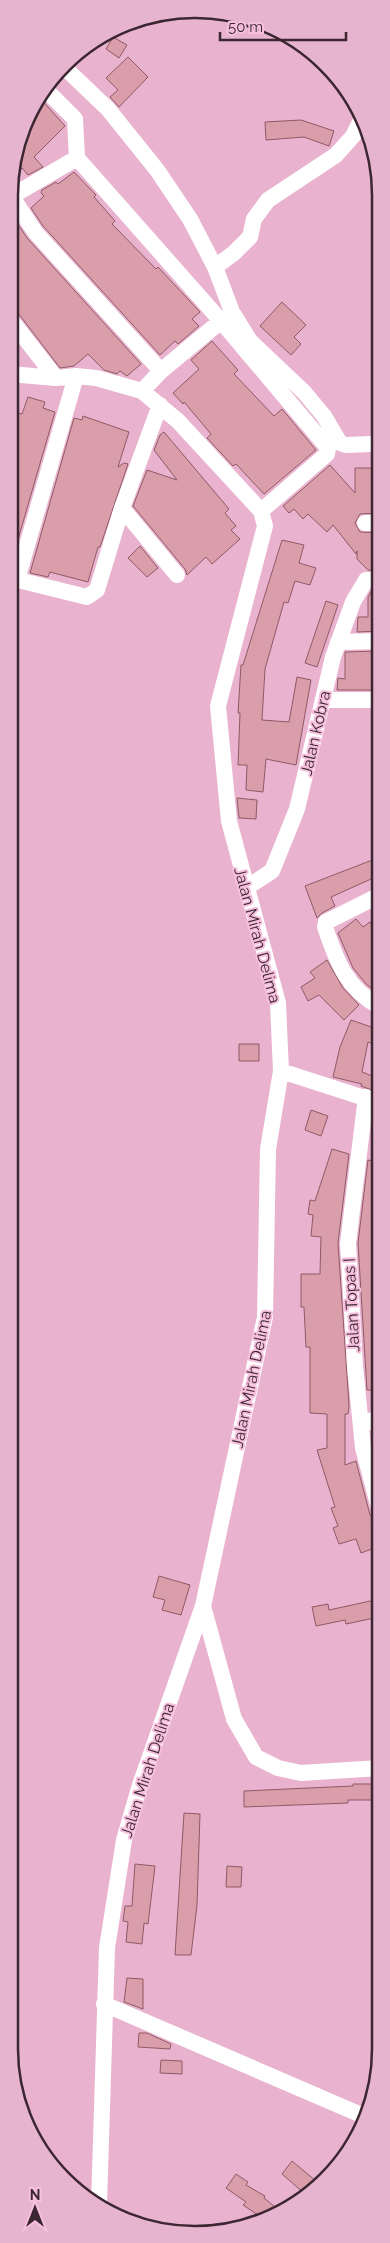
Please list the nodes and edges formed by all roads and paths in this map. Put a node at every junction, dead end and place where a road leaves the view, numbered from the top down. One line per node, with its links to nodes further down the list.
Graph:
1 (68, 71): 7 (street)
2 (49, 93): 4 (street)
3 (358, 125): 7 (street)
4 (77, 158): 5 (street); 8 (street)
5 (18, 191)
6 (18, 206): 10 (street)
7 (215, 267): 16 (street)
8 (221, 321): 10 (street); 18 (street)
9 (18, 329): 13 (street)
10 (161, 372): 14 (street)
11 (18, 375): 13 (street)
12 (76, 376): 13 (street); 14 (street); 19 (street)
13 (56, 378)
14 (142, 391): 15 (street)
15 (160, 405): 17 (street); 18 (street)
16 (371, 444)
17 (122, 508): 20 (street); 21 (street)
18 (263, 517): 27 (street, Jalan Mirah Delima)
19 (18, 563)
20 (176, 574)
21 (18, 580)
22 (372, 580): 24 (street, Jalan Kobra)
23 (372, 641): 24 (street)
24 (338, 642): 25 (street, Jalan Kobra)
25 (323, 700): 26 (street); 27 (street, Jalan Kobra)
26 (372, 700)
27 (246, 888): 30 (street, Jalan Mirah Delima)
28 (372, 899): 29 (street)
29 (372, 1001)
30 (281, 1071): 31 (street); 36 (street, Jalan Mirah Delima)
31 (372, 1100)
32 (372, 1106): 34 (street, Jalan Topas I)
33 (372, 1420): 34 (street)
34 (361, 1426): 35 (street, Jalan Topas I)
35 (372, 1482)
36 (203, 1606): 37 (street); 38 (street, Jalan Mirah Delima)
37 (372, 1769)
38 (104, 2004): 39 (street); 40 (street, Jalan Mirah Delima)
39 (359, 2115)
40 (99, 2198)

